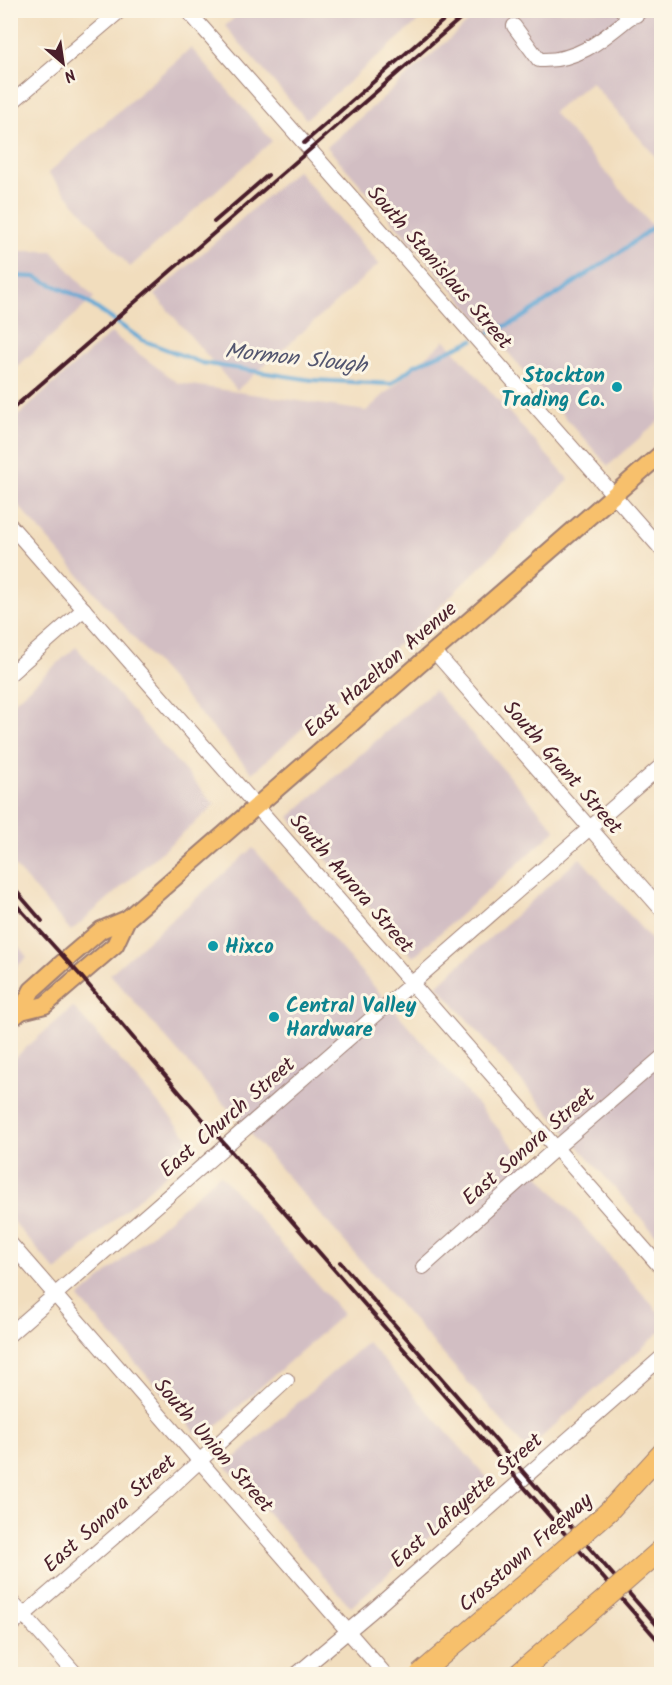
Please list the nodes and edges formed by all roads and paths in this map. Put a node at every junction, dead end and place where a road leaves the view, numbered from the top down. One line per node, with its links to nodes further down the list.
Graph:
1 (121, 10): 5 (street)
2 (187, 10): 7 (street, South Stanislaus Street)
3 (631, 13): 4 (street)
4 (514, 26)
5 (10, 104)
6 (662, 453): 7 (main road, East Hazelton Avenue)
7 (613, 495): 9 (street, South Stanislaus Street); 11 (main road, East Hazelton Avenue)
8 (10, 525): 10 (street, South Aurora Street)
9 (662, 550)
10 (84, 609): 12 (street); 14 (street, South Aurora Street)
11 (434, 651): 14 (main road, East Hazelton Avenue); 15 (street, South Grant Street)
12 (10, 674)
13 (662, 765): 15 (street, East Church Street)
14 (257, 806): 17 (street, South Aurora Street); 18 (main road, East Hazelton Avenue)
15 (589, 829): 16 (street, South Grant Street); 17 (street, East Church Street)
16 (662, 910)
17 (412, 984): 20 (street, South Aurora Street); 24 (street, East Church Street)
18 (16, 1016)
19 (662, 1058): 20 (street, East Sonora Street)
20 (556, 1148): 22 (street, East Sonora Street); 23 (street, South Aurora Street)
21 (10, 1243): 24 (street, South Union Street)
22 (423, 1267)
23 (662, 1269)
24 (55, 1295): 25 (street, East Church Street); 29 (street, South Union Street)
25 (10, 1334)
26 (662, 1357): 38 (street, East Lafayette Street)
27 (287, 1380): 29 (street, East Sonora Street)
28 (662, 1453): 31 (highway)
29 (200, 1461): 36 (street, East Sonora Street); 38 (street, South Union Street)
30 (662, 1466): 31 (highway, Crosstown Freeway)
31 (608, 1512): 42 (highway, Crosstown Freeway, bridge)
32 (662, 1549): 34 (highway, bridge)
33 (662, 1560): 34 (highway, bridge)
34 (605, 1599): 43 (highway)
35 (10, 1600): 36 (street)
36 (24, 1616): 37 (street, East Sonora Street); 39 (street)
37 (10, 1627)
38 (348, 1632): 40 (street, East Lafayette Street); 41 (street, South Union Street)
39 (76, 1674)
40 (297, 1674)
41 (385, 1674)
42 (420, 1674)
43 (518, 1674)

